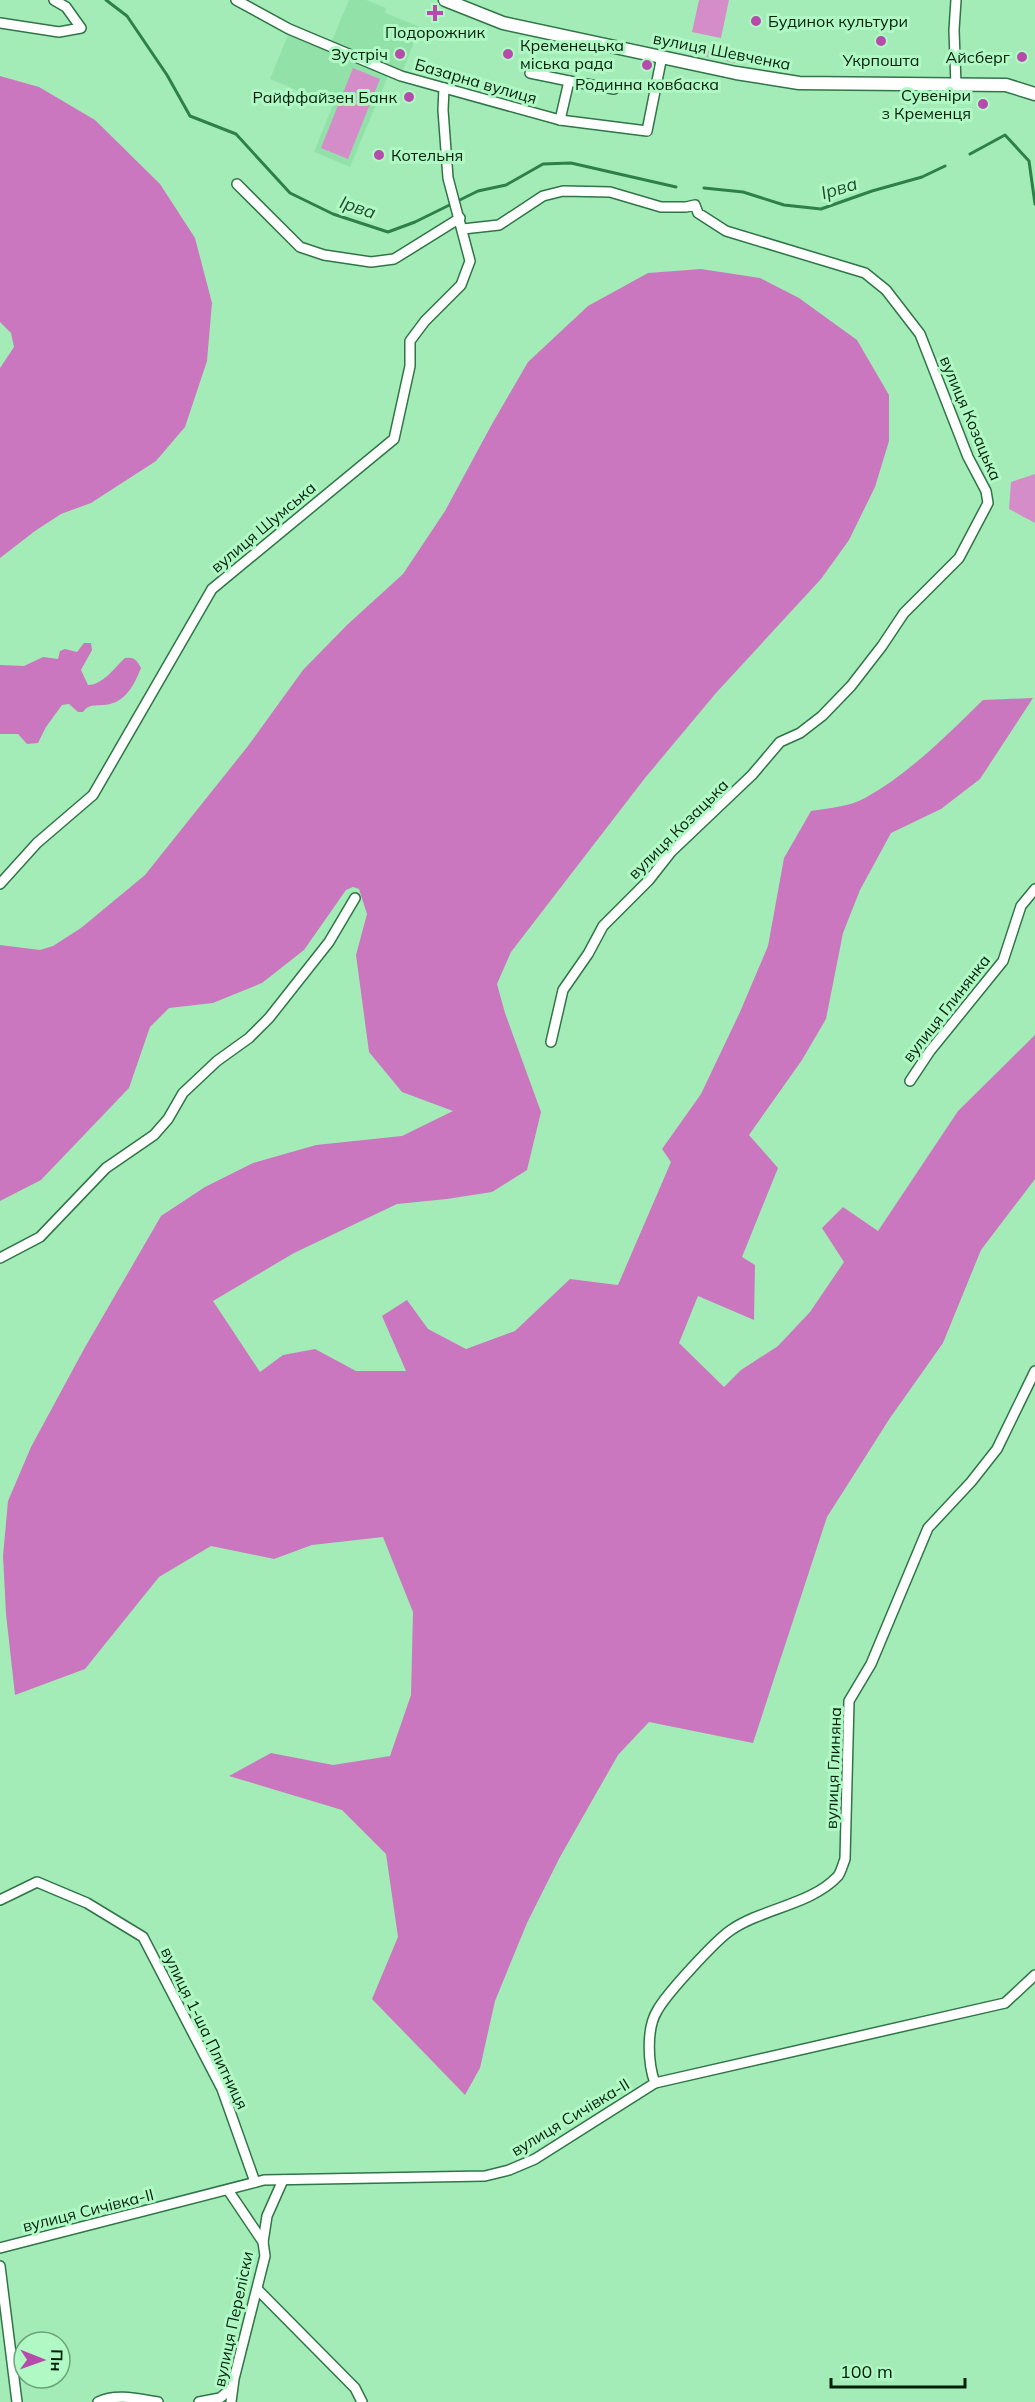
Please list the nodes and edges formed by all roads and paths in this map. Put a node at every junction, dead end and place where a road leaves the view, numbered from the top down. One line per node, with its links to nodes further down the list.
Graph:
1 (54, 0): 5 (street)
2 (236, 0): 10 (street, Базарна вулиця)
3 (445, 0): 6 (main road, вулиця Шевченка)
4 (956, 0): 9 (street)
5 (0, 23)
6 (662, 56): 9 (main road, вулиця Шевченка); 13 (street, Базарна вулиця)
7 (530, 73): 8 (street)
8 (569, 81): 11 (street); 13 (street)
9 (956, 85): 12 (main road, вулиця Шевченка)
10 (444, 88): 13 (street, Базарна вулиця); 15 (street, вулиця Шумська)
11 (614, 89)
12 (1035, 94)
13 (560, 120)
14 (237, 184): 15 (street)
15 (459, 215): 16 (street, вулиця Шумська)
16 (463, 229): 17 (street, вулиця Шумська); 20 (street, вулиця Козацька)
17 (0, 884)
18 (1035, 889): 21 (street, вулиця Глинянка)
19 (355, 898): 22 (street)
20 (551, 1042)
21 (910, 1081)
22 (0, 1258)
23 (1035, 1371): 26 (street, вулиця Глиняна)
24 (0, 1900): 28 (street, вулиця 1-ша Плитниця)
25 (1035, 1976): 26 (street, вулиця Сичівка-II)
26 (655, 2083): 27 (street, вулиця Сичівка-II)
27 (284, 2180): 28 (street, вулиця Сичівка-II); 30 (street, вулиця Переліски)
28 (255, 2182): 29 (street, вулиця Сичівка-II)
29 (228, 2190): 30 (street, вулиця Переліски); 31 (street, вулиця Сичівка-II)
30 (263, 2242): 33 (street, вулиця Переліски)
31 (0, 2248)
32 (0, 2266): 35 (street)
33 (258, 2290): 34 (street, вулиця Переліски); 40 (street)
34 (232, 2388): 38 (street); 39 (street, вулиця Переліски)
35 (17, 2402)
36 (98, 2402): 37 (street)
37 (158, 2402)
38 (199, 2402)
39 (231, 2402)
40 (362, 2402)

